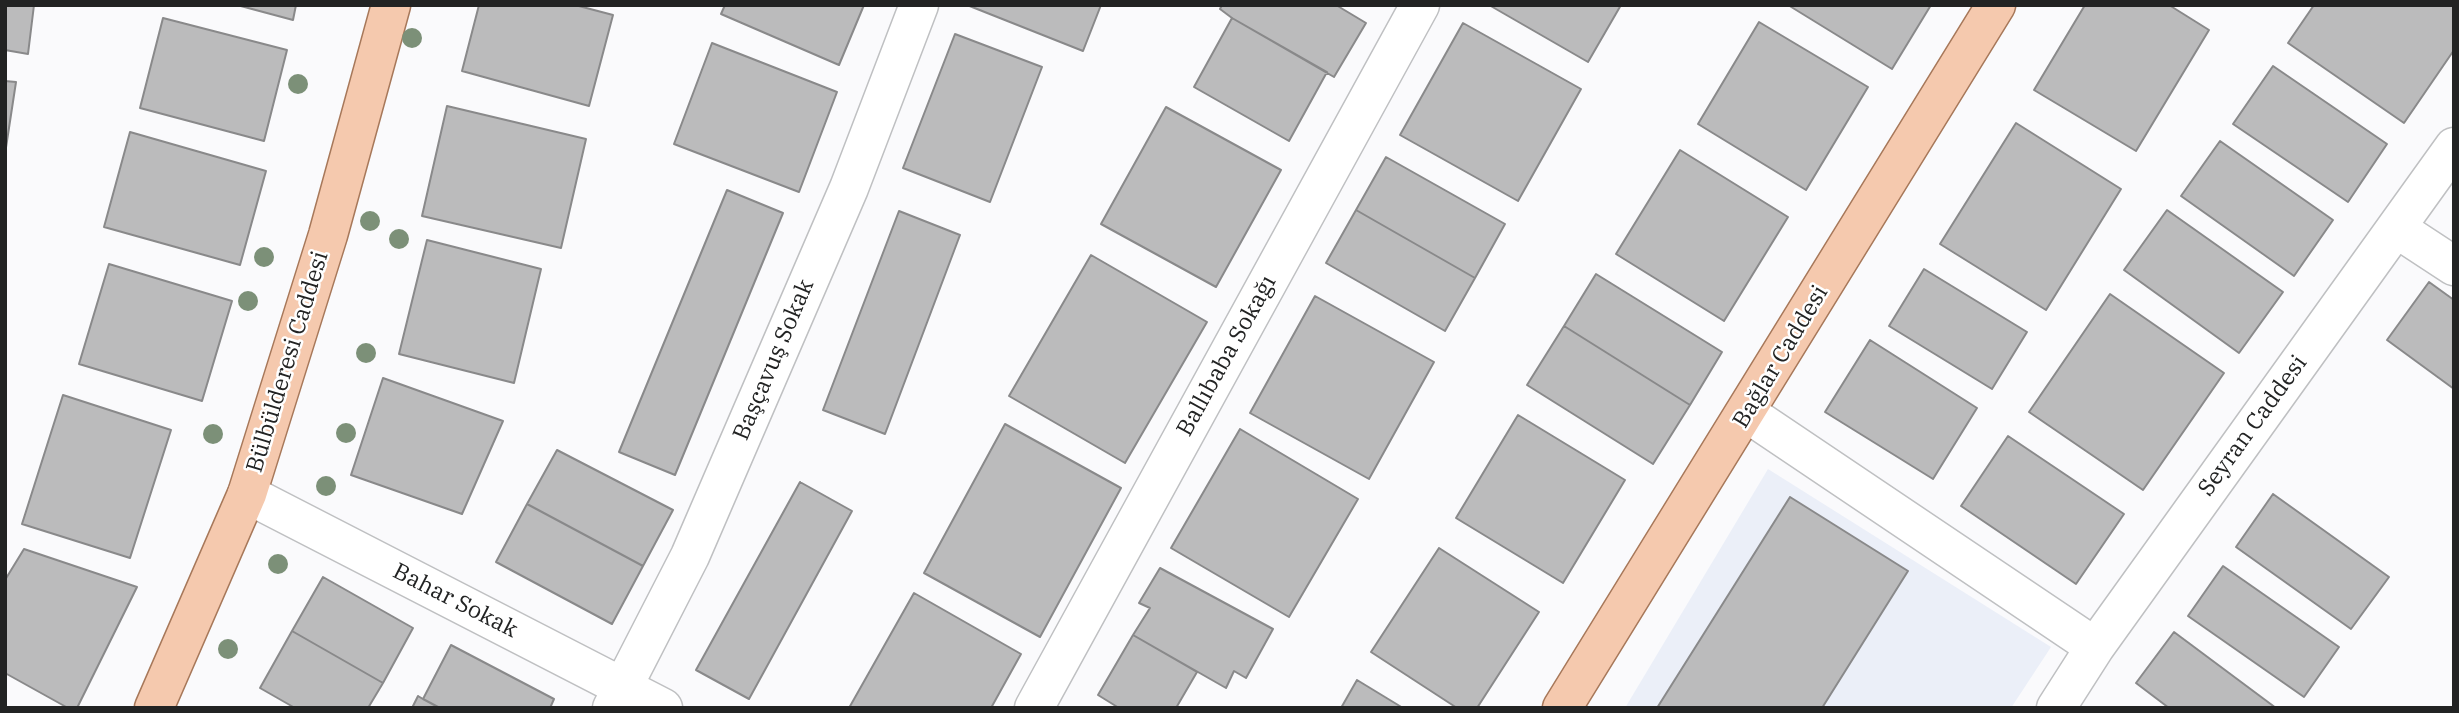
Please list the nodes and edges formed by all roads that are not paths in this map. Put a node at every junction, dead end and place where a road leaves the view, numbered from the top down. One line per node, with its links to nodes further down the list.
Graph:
1 (391, 5): 9 (main road, Bülbülderesi Caddesi)
2 (919, 5): 11 (street, Başçavuş Sokak)
3 (1420, 5): 14 (street, Ballıbaba Sokağı)
4 (1996, 5): 8 (main road, Bağlar Caddesi)
5 (2454, 147): 6 (street, Seyran Caddesi)
6 (2396, 228): 7 (street); 10 (street, Seyran Caddesi)
7 (2454, 266)
8 (1747, 413): 10 (street); 15 (main road, Bağlar Caddesi)
9 (247, 494): 11 (street, Bahar Sokak); 12 (main road, Bülbülderesi Caddesi)
10 (2095, 647): 16 (street, Seyran Caddesi)
11 (618, 698): 13 (street, Bahar Sokak)
12 (154, 708)
13 (663, 708)
14 (1034, 708)
15 (1562, 708)
16 (2056, 708)

